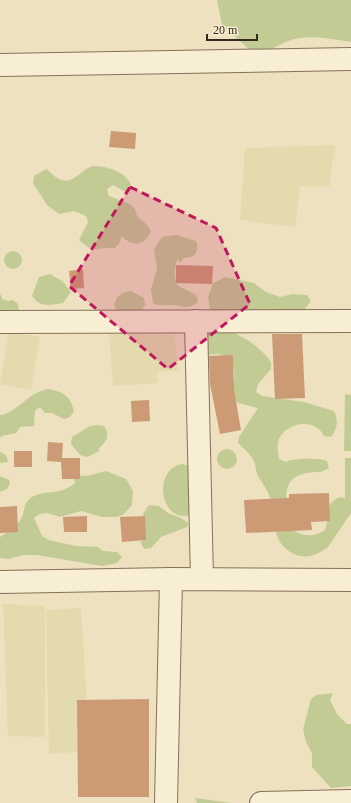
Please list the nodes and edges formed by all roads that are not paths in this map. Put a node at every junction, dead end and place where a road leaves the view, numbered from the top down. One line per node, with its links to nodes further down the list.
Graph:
1 (351, 59): 2 (street)
2 (0, 65)
3 (351, 320): 4 (street)
4 (196, 321): 5 (street); 7 (street)
5 (0, 322)
6 (171, 578): 7 (street); 9 (street); 11 (street)
7 (202, 579): 8 (street)
8 (351, 580)
9 (0, 582)
10 (351, 801): 12 (street)
11 (166, 803)
12 (261, 803)

